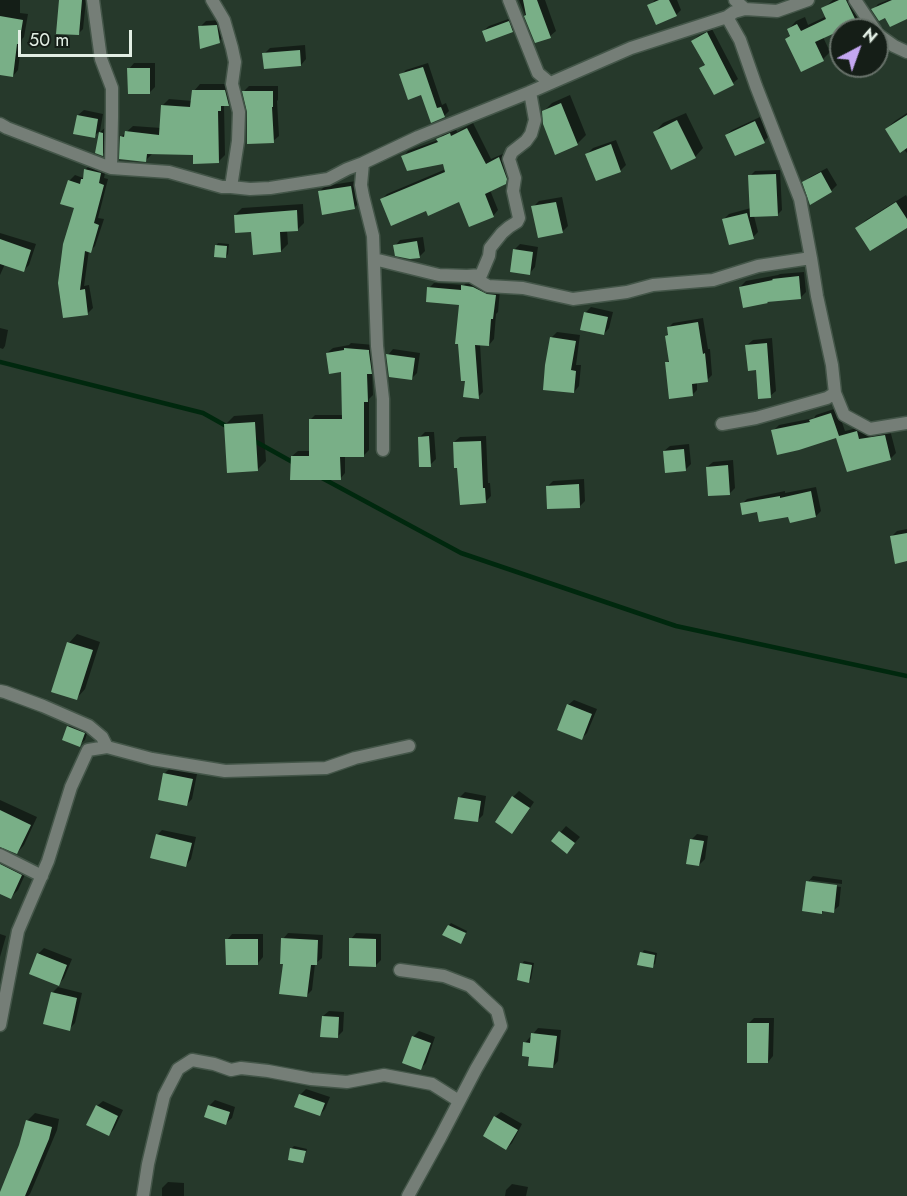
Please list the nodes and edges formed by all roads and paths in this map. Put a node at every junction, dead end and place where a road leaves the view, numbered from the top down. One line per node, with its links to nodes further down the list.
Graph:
1 (93, 0): 16 (street)
2 (212, 0): 17 (street)
3 (509, 0): 12 (street)
4 (735, 0): 7 (street)
5 (808, 0): 7 (street)
6 (855, 0): 9 (street)
7 (745, 9): 8 (street)
8 (727, 17): 12 (street); 18 (street)
9 (867, 18)
10 (889, 42): 11 (street)
11 (907, 52)
12 (550, 83): 13 (street)
13 (530, 92): 15 (street); 20 (street)
14 (0, 124): 16 (street)
15 (363, 163): 17 (street); 19 (street)
16 (111, 168): 17 (street)
17 (231, 187)
18 (811, 258): 20 (street); 21 (street)
19 (374, 259): 20 (street); 24 (street)
20 (471, 276)
21 (835, 393): 22 (street); 23 (street)
22 (907, 423)
23 (722, 424)
24 (382, 450)
25 (0, 691): 26 (street)
26 (107, 747): 27 (street); 29 (street)
27 (409, 747)
28 (0, 855): 29 (street)
29 (42, 876): 31 (street)
30 (400, 970): 32 (street)
31 (0, 1025)
32 (459, 1101): 33 (street); 34 (street)
33 (142, 1196)
34 (408, 1196)

